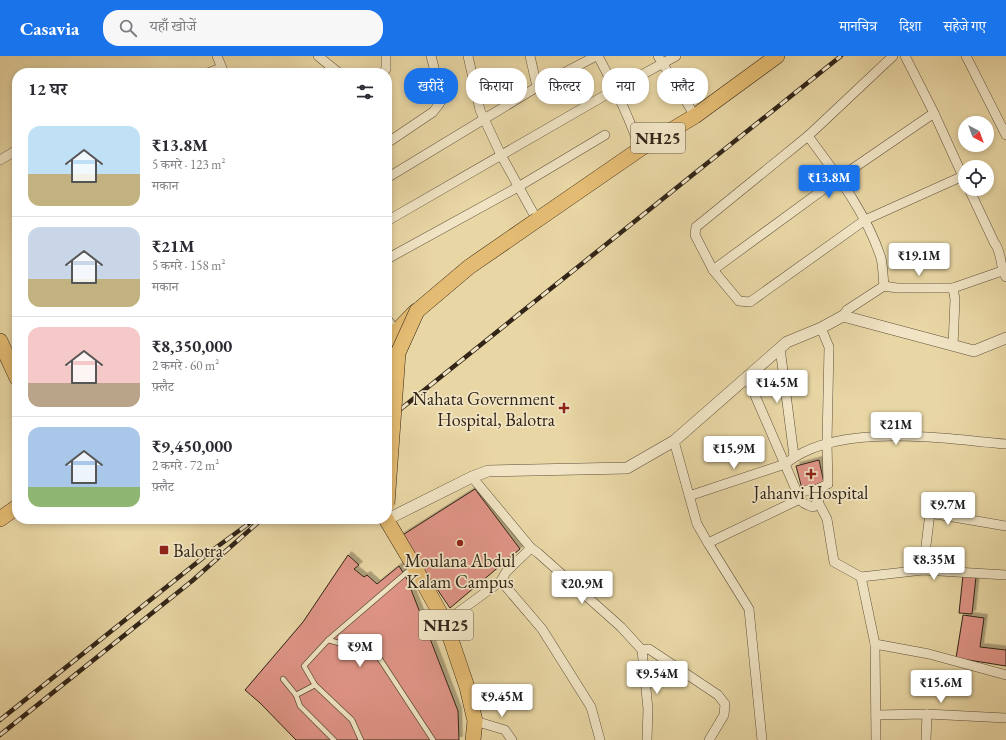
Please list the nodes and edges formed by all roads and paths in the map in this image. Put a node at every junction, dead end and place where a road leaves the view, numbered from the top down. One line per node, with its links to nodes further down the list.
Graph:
1 (217, 56): 14 (street)
2 (318, 56): 15 (street)
3 (386, 56): 16 (street)
4 (431, 56): 30 (street)
5 (468, 56): 26 (street)
6 (530, 56): 20 (street)
7 (597, 56): 17 (street); 18 (street)
8 (676, 56): 13 (street)
9 (777, 56): 25 (main road, NH25)
10 (893, 56): 29 (street)
11 (905, 56): 24 (street)
12 (966, 56): 28 (street)
13 (660, 60): 19 (street); 25 (street)
14 (221, 68)
15 (333, 68)
16 (386, 68)
17 (574, 68)
18 (604, 68)
19 (648, 68)
20 (535, 78)
21 (535, 88): 26 (street)
22 (602, 97): 33 (street)
23 (622, 104): 31 (street)
24 (934, 113): 35 (street); 37 (street)
25 (695, 116): 31 (main road, NH25)
26 (484, 119): 33 (street); 36 (street)
27 (605, 134): 39 (street)
28 (1006, 135)
29 (808, 136): 37 (street); 46 (street)
30 (392, 140)
31 (640, 149): 42 (main road, NH25)
32 (12, 153): 34 (street)
33 (500, 155): 39 (street); 41 (street)
34 (0, 160)
35 (958, 165)
36 (392, 175)
37 (839, 178): 43 (street); 46 (street)
38 (958, 181): 43 (street)
39 (518, 187): 42 (street); 45 (street)
40 (972, 196): 44 (street)
41 (392, 218)
42 (538, 220): 50 (main road, NH25, bridge)
43 (866, 220): 46 (street); 48 (street)
44 (1003, 249): 47 (street)
45 (392, 256)
46 (714, 270)
47 (1004, 274): 49 (street)
48 (884, 286): 49 (street); 51 (street)
49 (953, 288): 56 (street)
50 (417, 310): 53 (main road); 60 (main road, NH25, bridge)
51 (843, 316): 52 (street); 56 (street)
52 (821, 328): 57 (street); 62 (street)
53 (392, 336)
54 (1006, 338): 56 (street)
55 (0, 341): 58 (main road)
56 (953, 346)
57 (780, 348): 59 (street); 64 (street)
58 (12, 367)
59 (746, 377): 61 (street); 65 (street)
60 (392, 435)
61 (674, 441): 66 (street); 68 (street)
62 (827, 443): 63 (street); 64 (street); 67 (street)
63 (1006, 444)
64 (794, 456): 65 (street)
65 (785, 464): 68 (street); 69 (street)
66 (472, 477): 72 (street); 77 (street)
67 (813, 491): 69 (street); 70 (street)
68 (689, 496): 76 (street)
69 (800, 499): 70 (street); 76 (street)
70 (818, 502): 81 (street)
71 (12, 511): 73 (main road)
72 (392, 517)
73 (0, 519)
74 (388, 524): 78 (main road, NH25)
75 (1006, 526): 79 (street)
76 (708, 543): 103 (street)
77 (531, 548): 82 (street); 86 (street)
78 (414, 566): 83 (main road, NH25); 84 (lane)
79 (923, 570): 80 (street); 81 (street)
80 (1006, 575)
81 (861, 577): 85 (street)
82 (502, 581): 83 (street); 100 (street)
83 (445, 622): 94 (main road, NH25)
84 (328, 640): 89 (lane); 97 (lane)
85 (875, 644): 87 (street); 92 (street)
86 (642, 650): 101 (street); 102 (street)
87 (1006, 675)
88 (283, 679): 90 (lane)
89 (314, 685): 90 (lane); 96 (lane)
90 (296, 695): 95 (lane)
91 (927, 714): 92 (street); 93 (street); 105 (street)
92 (876, 715): 104 (street)
93 (1006, 718)
94 (475, 721): 98 (main road, NH25); 99 (street)
95 (334, 740)
96 (360, 740)
97 (433, 740)
98 (473, 740)
99 (512, 740)
100 (600, 740)
101 (647, 740)
102 (710, 740)
103 (762, 740)
104 (876, 740)
105 (926, 740)

